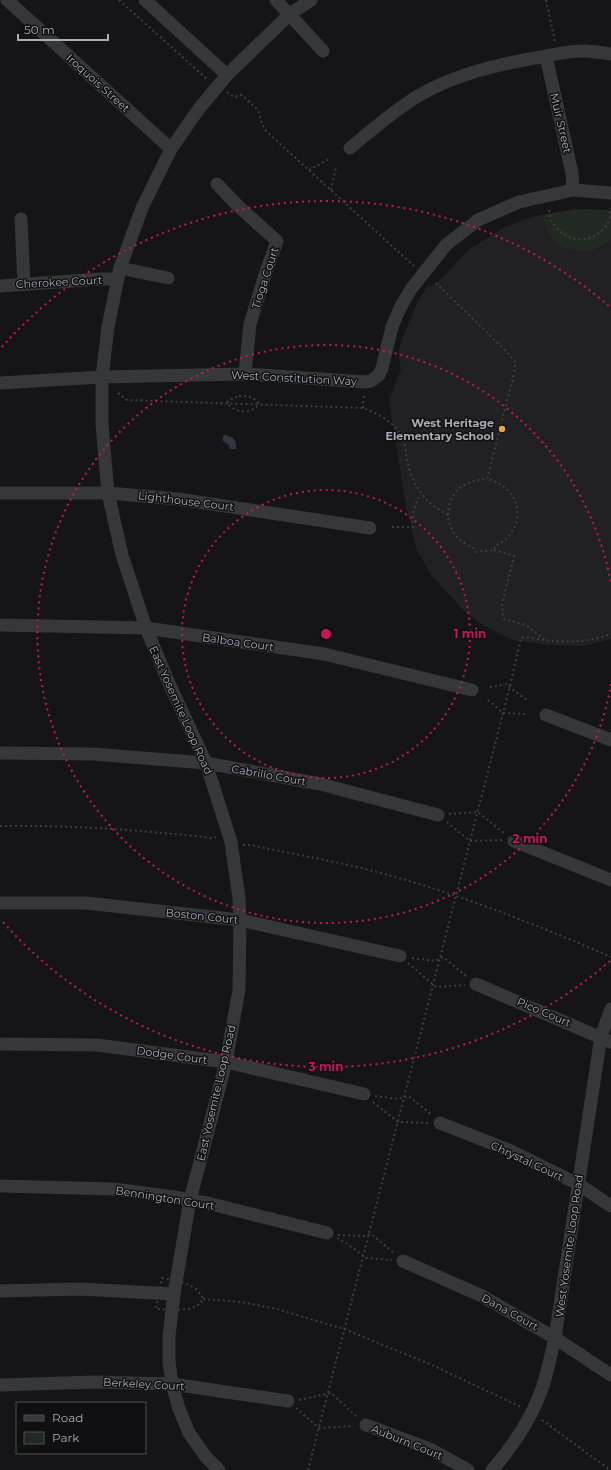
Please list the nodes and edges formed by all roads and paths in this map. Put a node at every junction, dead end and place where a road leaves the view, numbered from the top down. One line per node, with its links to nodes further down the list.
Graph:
1 (6, 0): 15 (street, Iroquois Street)
2 (119, 0): 12 (path)
3 (145, 0): 11 (street)
4 (276, 0): 7 (street)
5 (311, 0): 7 (street, East Yosemite Loop Road)
6 (546, 0): 10 (path)
7 (290, 14): 8 (street); 11 (street, East Yosemite Loop Road)
8 (323, 51)
9 (611, 54): 10 (street)
10 (552, 55): 14 (street); 21 (street, Muir Street)
11 (226, 75): 15 (street, East Yosemite Loop Road)
12 (203, 76)
13 (230, 94): 18 (path)
14 (350, 148)
15 (171, 149): 27 (street, East Yosemite Loop Road)
16 (331, 158): 18 (path)
17 (336, 167): 20 (path)
18 (309, 170): 20 (path)
19 (217, 184): 32 (street, Tioga Court)
20 (331, 190): 26 (path)
21 (573, 190): 22 (street, West Constitution Way); 32 (street, West Constitution Way)
22 (611, 193)
23 (610, 208): 24 (path)
24 (549, 210)
25 (21, 219): 30 (street)
26 (411, 263)
27 (119, 274): 28 (street, Cherokee Court); 30 (street, Cherokee Court); 33 (street, East Yosemite Loop Road)
28 (168, 278)
29 (436, 282): 38 (path)
30 (24, 284): 31 (street, Cherokee Court)
31 (0, 286)
32 (245, 374): 33 (street, West Constitution Way)
33 (102, 377): 34 (street, West Constitution Way); 40 (street, East Yosemite Loop Road)
34 (0, 383)
35 (118, 393): 36 (path)
36 (227, 403): 37 (path); 37 (path); 37 (path)
37 (259, 404): 41 (path)
38 (487, 479): 42 (path); 45 (path)
39 (0, 493): 40 (street, Lighthouse Court)
40 (108, 493): 43 (street, Lighthouse Court); 47 (street, East Yosemite Loop Road)
41 (422, 494): 42 (path); 44 (path)
42 (448, 515): 45 (path)
43 (370, 528)
44 (392, 528)
45 (494, 550): 49 (path)
46 (0, 625): 47 (street, Balboa Court)
47 (146, 628): 52 (street, Balboa Court); 60 (street, East Yosemite Loop Road)
48 (611, 634): 49 (path)
49 (545, 640): 50 (path)
50 (510, 686): 51 (path); 54 (path); 55 (path)
51 (490, 687)
52 (472, 690)
53 (488, 700): 55 (path)
54 (528, 701)
55 (503, 713): 56 (path); 61 (path)
56 (524, 714)
57 (546, 715): 58 (street)
58 (611, 740)
59 (0, 753): 60 (street, Cabrillo Court)
60 (206, 763): 62 (street, Cabrillo Court); 71 (street, East Yosemite Loop Road)
61 (478, 812): 62 (path); 65 (path); 66 (path)
62 (438, 815): 65 (path)
63 (0, 826): 64 (path)
64 (218, 836)
65 (470, 841): 66 (path); 69 (path)
66 (514, 841): 68 (street)
67 (243, 845): 69 (path)
68 (611, 880)
69 (456, 896): 73 (path); 74 (path)
70 (0, 903): 71 (street, Boston Court)
71 (240, 920): 72 (street, Boston Court); 80 (street, East Yosemite Loop Road)
72 (400, 956): 74 (path); 76 (path)
73 (611, 958)
74 (439, 959): 75 (path); 76 (path)
75 (476, 984): 76 (path); 78 (street, Pico Court)
76 (433, 985): 82 (path)
77 (611, 1009): 78 (street, West Yosemite Loop Road)
78 (606, 1039): 85 (street, West Yosemite Loop Road)
79 (0, 1044): 80 (street, Dodge Court)
80 (226, 1062): 81 (street, Dodge Court); 87 (street, East Yosemite Loop Road)
81 (364, 1094): 82 (path); 83 (path)
82 (404, 1097): 83 (path); 84 (path)
83 (398, 1122): 84 (path); 90 (path)
84 (440, 1123): 85 (street, Chrystal Court)
85 (578, 1184): 88 (street, Chrystal Court); 99 (street, West Yosemite Loop Road)
86 (0, 1186): 87 (street, Bennington Court)
87 (190, 1200): 89 (street, Bennington Court); 95 (street, East Yosemite Loop Road)
88 (611, 1206)
89 (326, 1234): 90 (path); 91 (path)
90 (369, 1234): 91 (path); 92 (path)
91 (364, 1256): 92 (path); 98 (path)
92 (403, 1261): 99 (street, Dana Court)
93 (188, 1284): 96 (path)
94 (0, 1291): 95 (street)
95 (174, 1294): 101 (street, East Yosemite Loop Road)
96 (203, 1299): 97 (path); 98 (path)
97 (184, 1309)
98 (344, 1329): 103 (path); 105 (path)
99 (555, 1338): 100 (street, Dana Court); 112 (street, West Yosemite Loop Road)
100 (611, 1375)
101 (172, 1384): 102 (street, Berkeley Court); 104 (street, Berkeley Court); 109 (street, East Yosemite Loop Road)
102 (0, 1385)
103 (328, 1393): 104 (path); 107 (path); 108 (path)
104 (288, 1401): 108 (path)
105 (520, 1406)
106 (546, 1423): 113 (path)
107 (366, 1425): 108 (path); 111 (street, Auburn Court)
108 (319, 1428): 110 (path)
109 (219, 1470)
110 (308, 1470)
111 (468, 1470)
112 (492, 1470)
113 (610, 1470)

